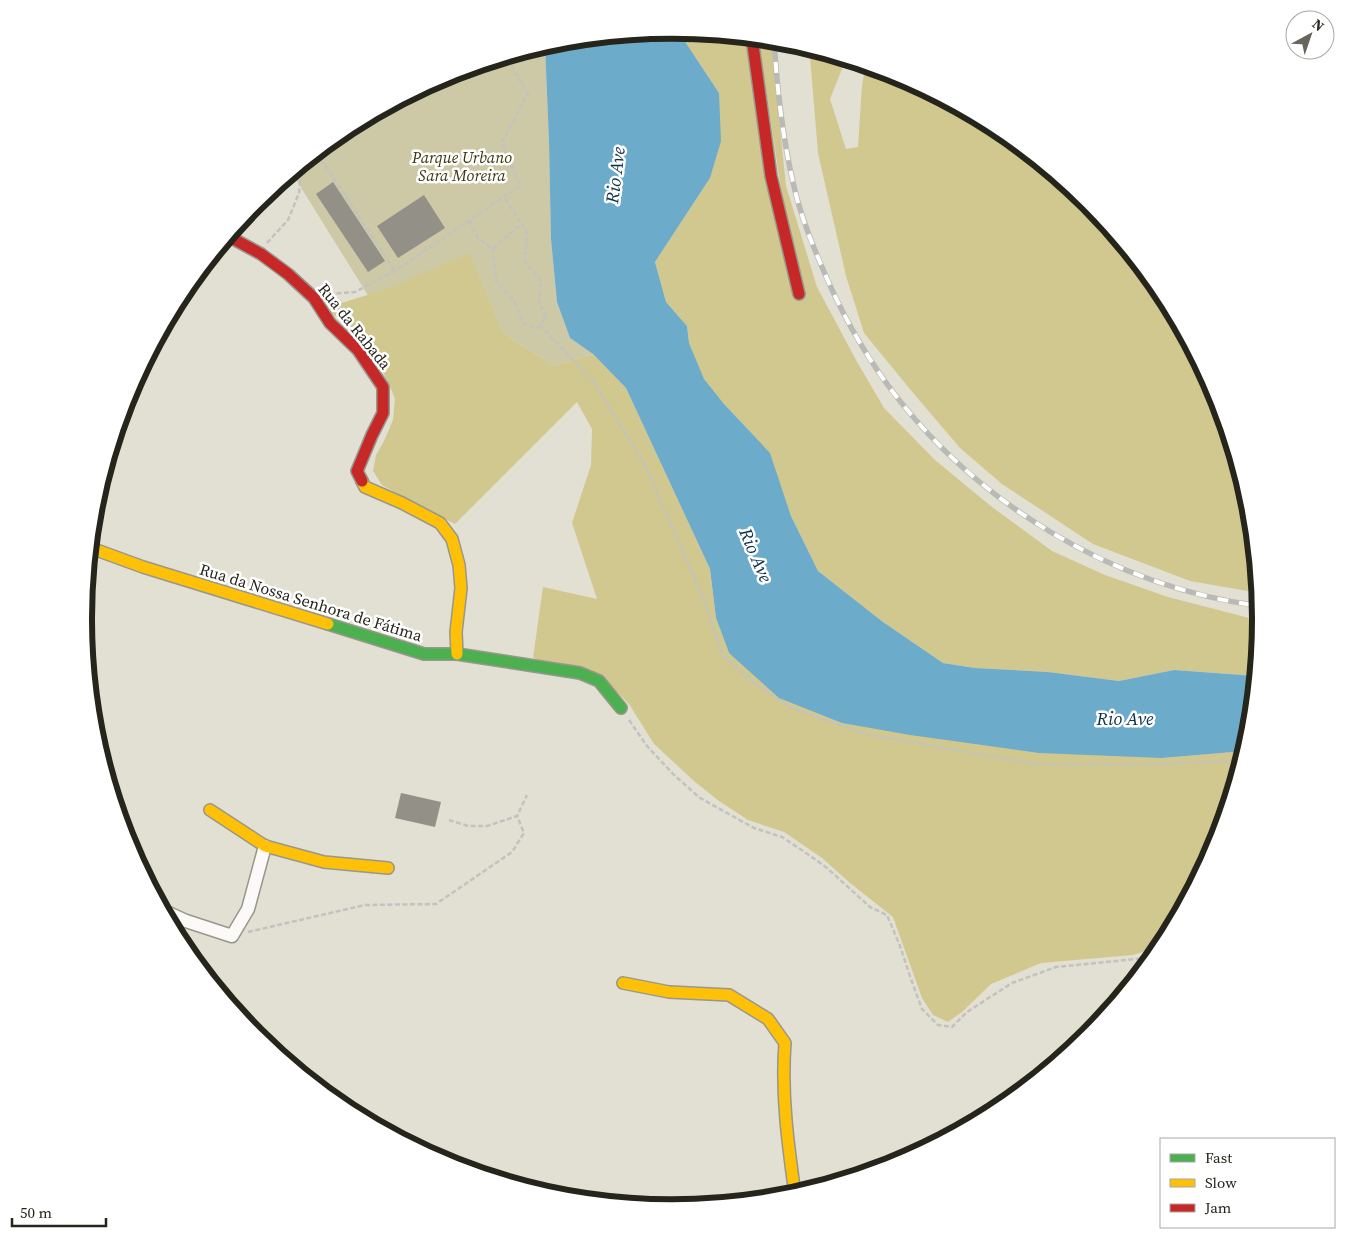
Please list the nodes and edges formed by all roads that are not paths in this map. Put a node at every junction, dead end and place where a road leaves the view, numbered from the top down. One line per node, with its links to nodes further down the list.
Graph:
1 (753, 45): 3 (street)
2 (234, 239): 5 (street, Rua da Rabada)
3 (800, 294)
4 (96, 550): 5 (street, Rua da Nossa Senhora de Fátima)
5 (457, 654): 6 (street, Rua da Nossa Senhora de Fátima)
6 (621, 708)
7 (210, 810): 8 (street)
8 (266, 846): 9 (street); 10 (street)
9 (388, 868)
10 (174, 915)
11 (623, 983): 12 (street)
12 (794, 1186)

